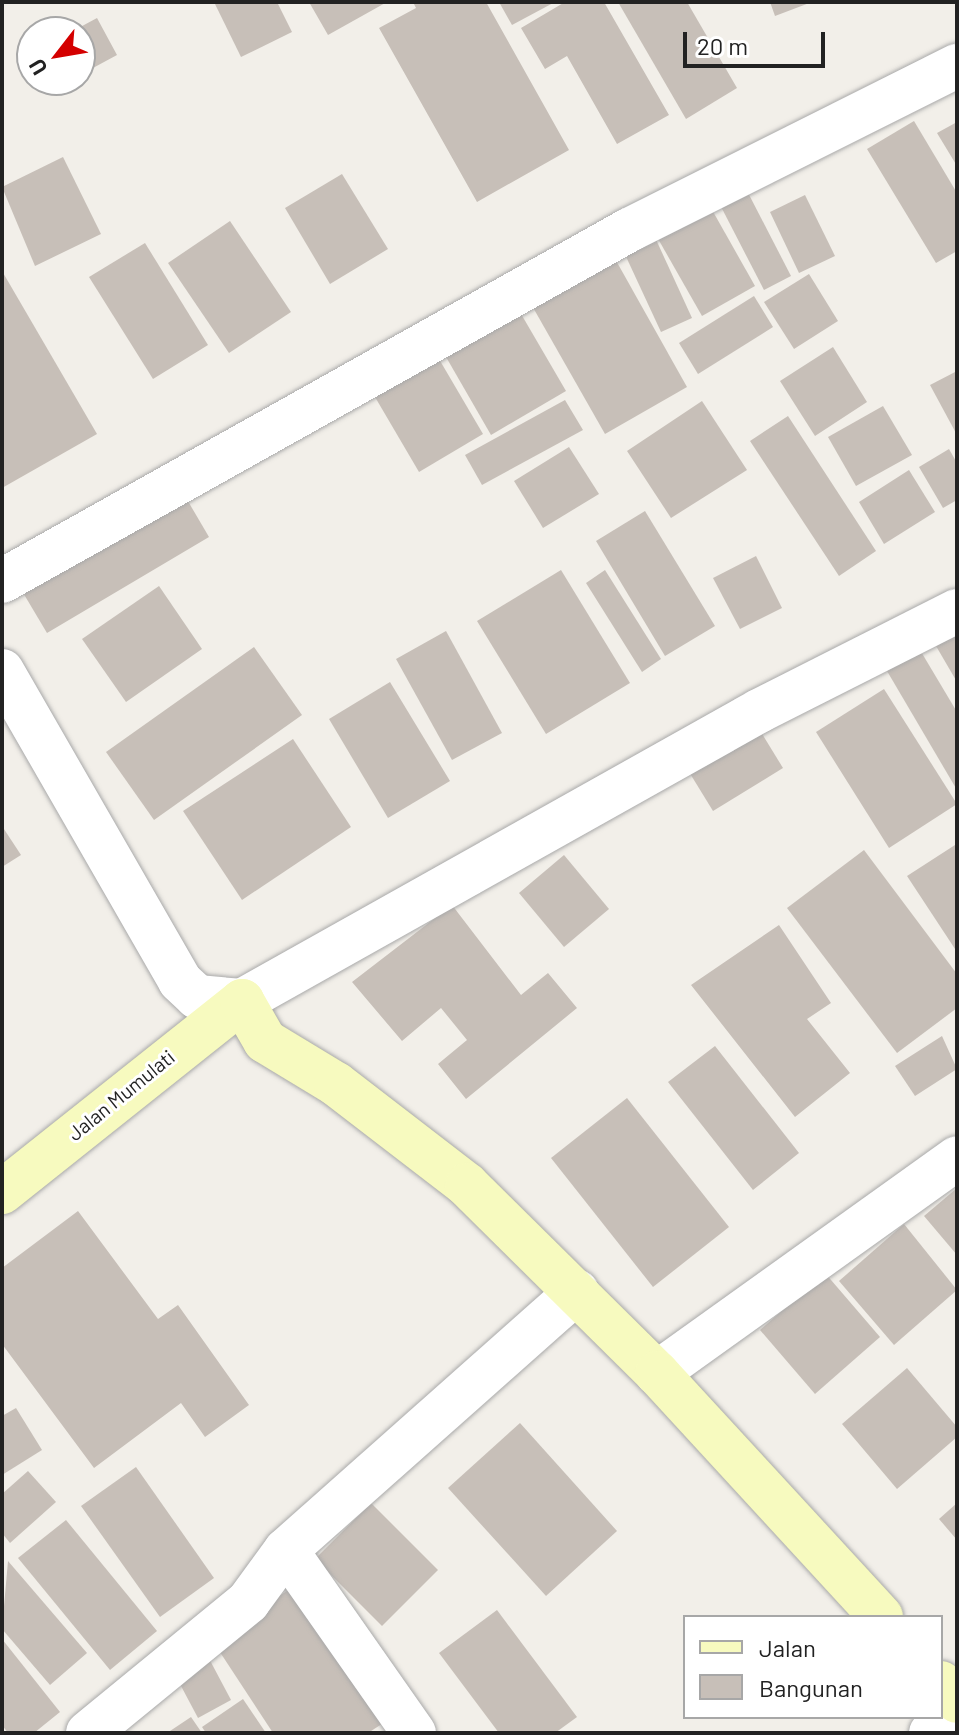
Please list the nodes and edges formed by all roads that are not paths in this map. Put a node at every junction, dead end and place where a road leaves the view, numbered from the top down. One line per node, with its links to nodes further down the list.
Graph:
1 (957, 66): 2 (street)
2 (2, 581)
3 (957, 611): 5 (street)
4 (2, 671): 5 (street)
5 (242, 1001): 7 (street, Jalan Mumulati); 8 (street)
6 (957, 1158): 9 (street)
7 (2, 1192)
8 (577, 1292): 9 (street); 10 (street)
9 (657, 1373): 11 (street)
10 (286, 1550): 15 (street); 16 (street)
11 (879, 1615)
12 (943, 1685): 13 (street)
13 (957, 1701)
14 (957, 1712): 17 (street)
15 (88, 1733)
16 (414, 1733)
17 (931, 1733)

